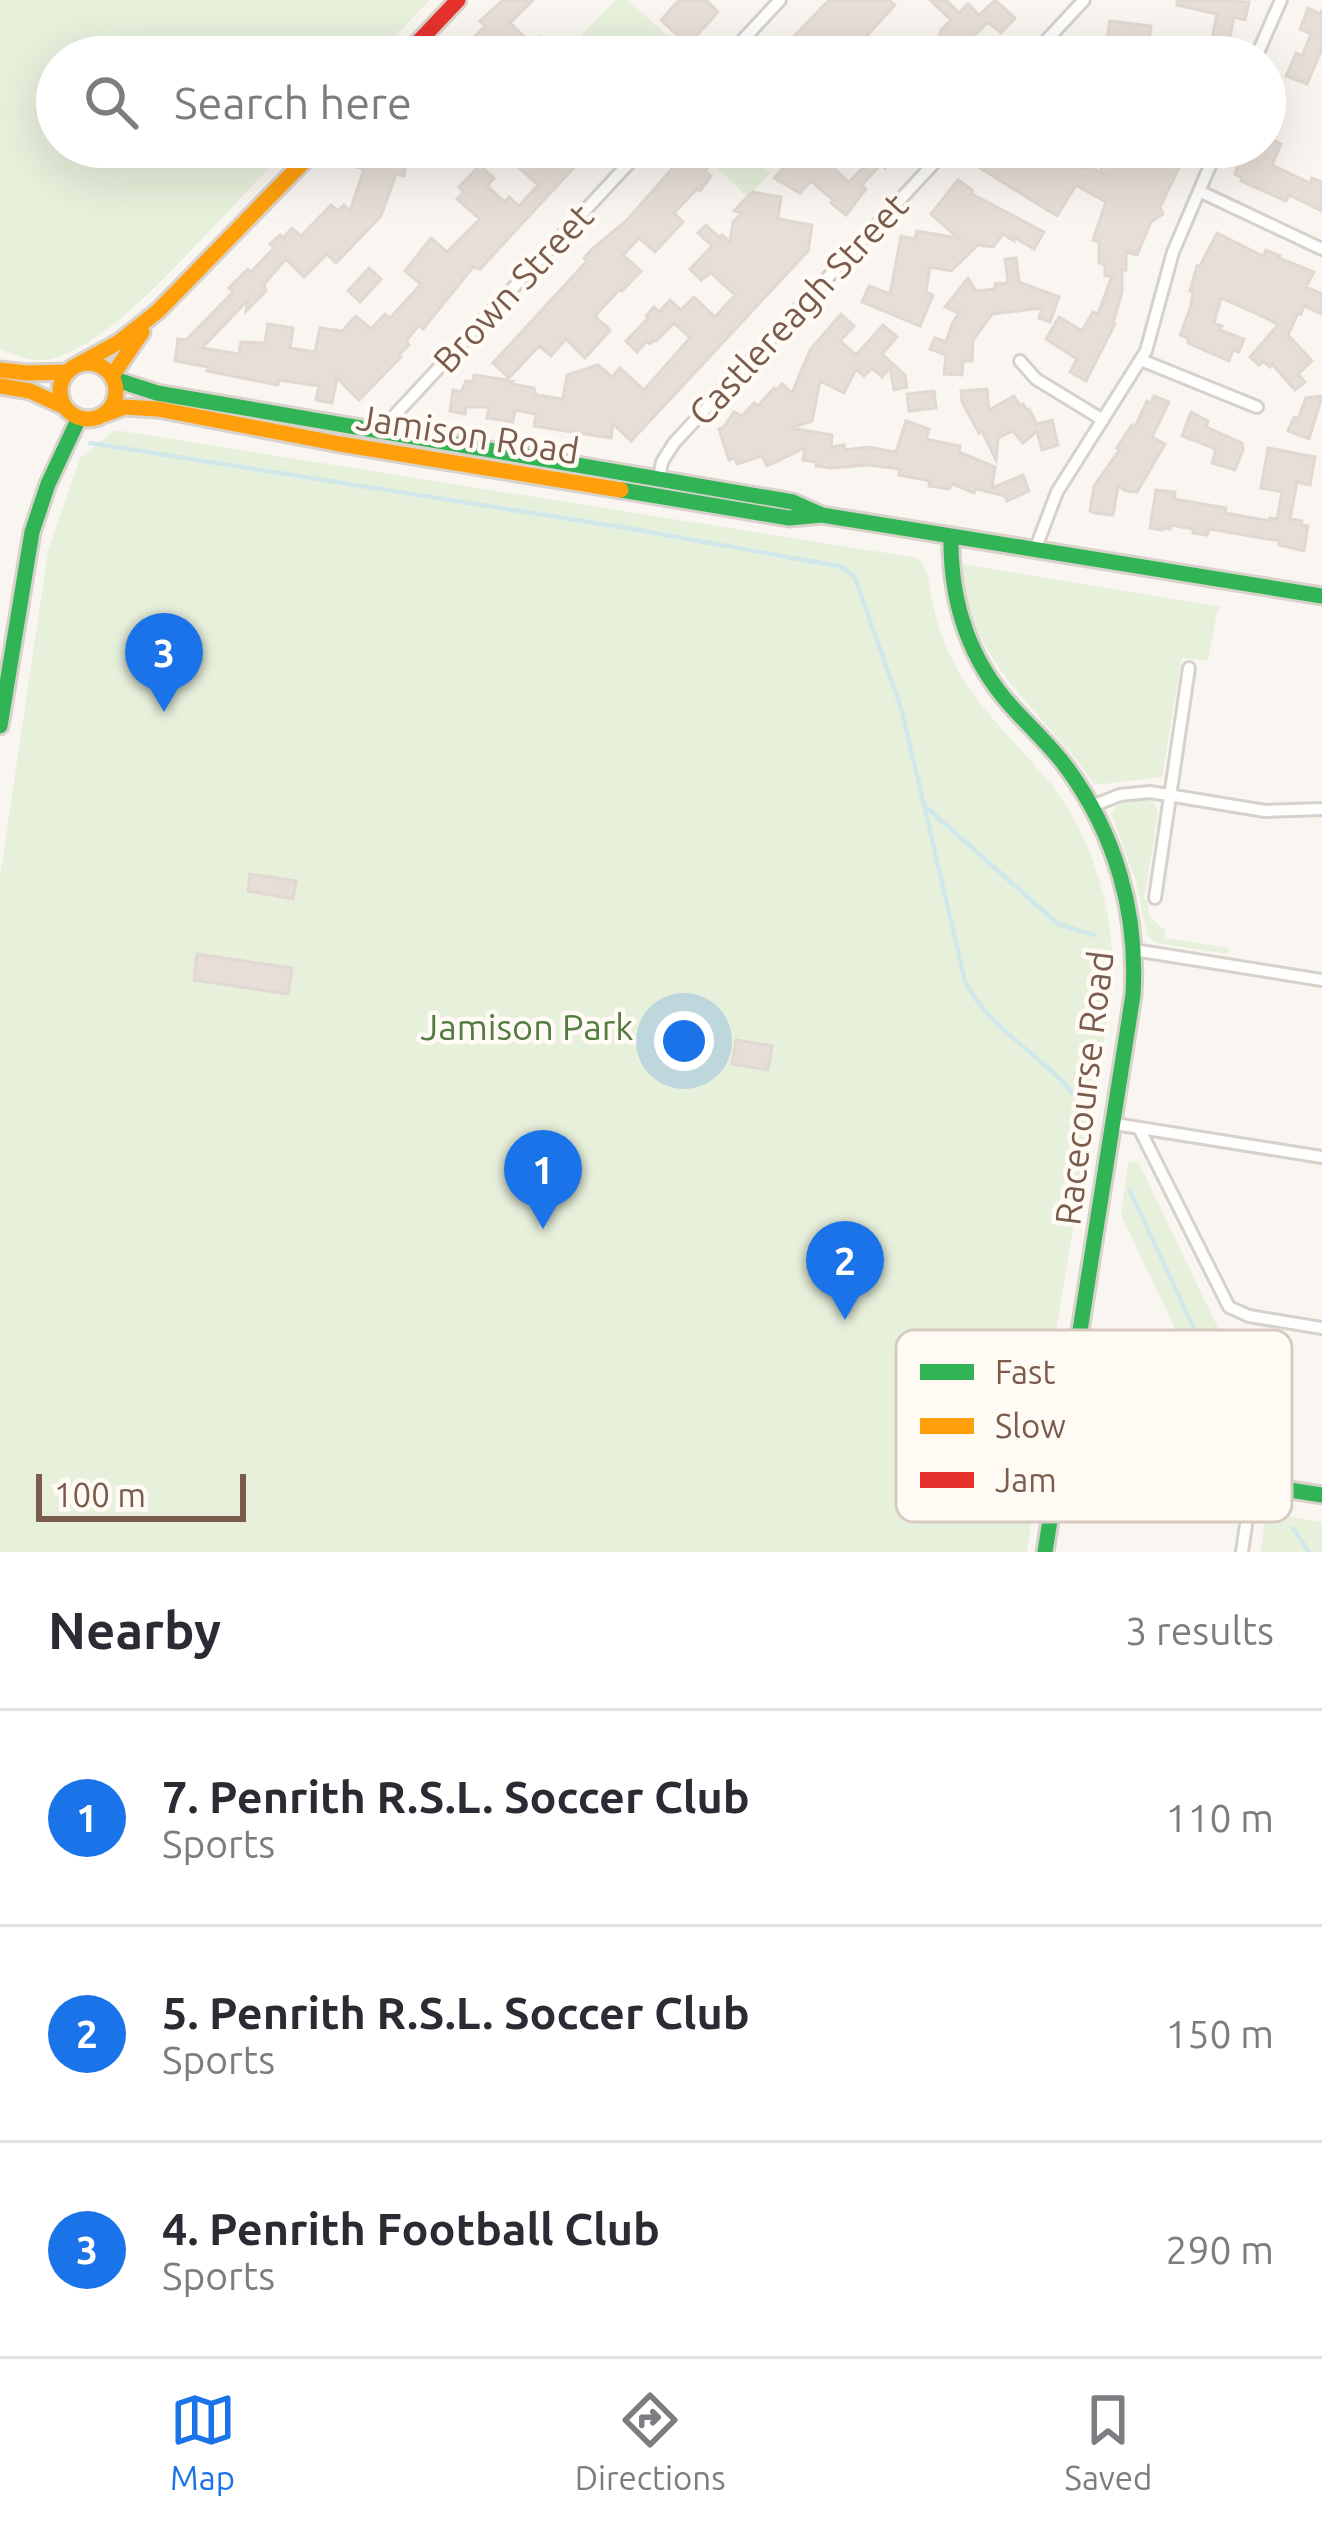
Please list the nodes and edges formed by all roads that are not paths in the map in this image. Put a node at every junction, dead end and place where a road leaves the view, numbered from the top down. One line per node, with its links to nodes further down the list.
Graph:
1 (458, 0): 5 (main road)
2 (780, 0): 6 (street)
3 (1084, 0): 7 (street)
4 (1281, 0): 8 (street)
5 (424, 36)
6 (747, 36)
7 (1051, 36)
8 (1265, 36)
9 (298, 168): 15 (main road)
10 (624, 168): 27 (street, Brown Street)
11 (929, 168): 28 (street, Castlereagh Street)
12 (1209, 168): 13 (street)
13 (1199, 190): 14 (street); 16 (street)
14 (1322, 249)
15 (158, 311): 18 (main road); 20 (main road)
16 (1141, 360): 23 (street); 26 (street)
17 (1020, 361): 26 (street)
18 (74, 368): 19 (main road); 20 (main road); 22 (main road)
19 (0, 370)
20 (113, 377): 24 (main road); 27 (main road, Jamison Road)
21 (0, 386): 22 (main road)
22 (65, 406): 25 (main road)
23 (1257, 406)
24 (106, 413): 25 (main road); 29 (main road, Jamison Road)
25 (79, 418): 34 (main road)
26 (1103, 420): 31 (street)
27 (385, 431): 28 (main road, Jamison Road)
28 (659, 478): 29 (main road, Jamison Road)
29 (822, 515): 30 (main road, Jamison Road)
30 (951, 536): 31 (main road, Jamison Road); 36 (main road, Racecourse Road)
31 (1035, 550): 32 (main road, Jamison Road)
32 (1322, 596)
33 (1190, 668): 35 (street)
34 (0, 726)
35 (1170, 796): 36 (street); 37 (street); 38 (street)
36 (1092, 806): 39 (main road, Racecourse Road)
37 (1322, 808)
38 (1156, 898)
39 (1134, 950): 40 (street); 41 (main road, Racecourse Road)
40 (1322, 980)
41 (1114, 1124): 42 (street); 45 (main road, Racecourse Road)
42 (1139, 1127): 43 (street); 44 (street)
43 (1322, 1157)
44 (1322, 1328)
45 (1080, 1330)
46 (1292, 1490): 47 (main road)
47 (1322, 1495)
48 (1050, 1522): 50 (main road, Racecourse Road)
49 (1246, 1522): 51 (street)
50 (1045, 1552)
51 (1242, 1552)

